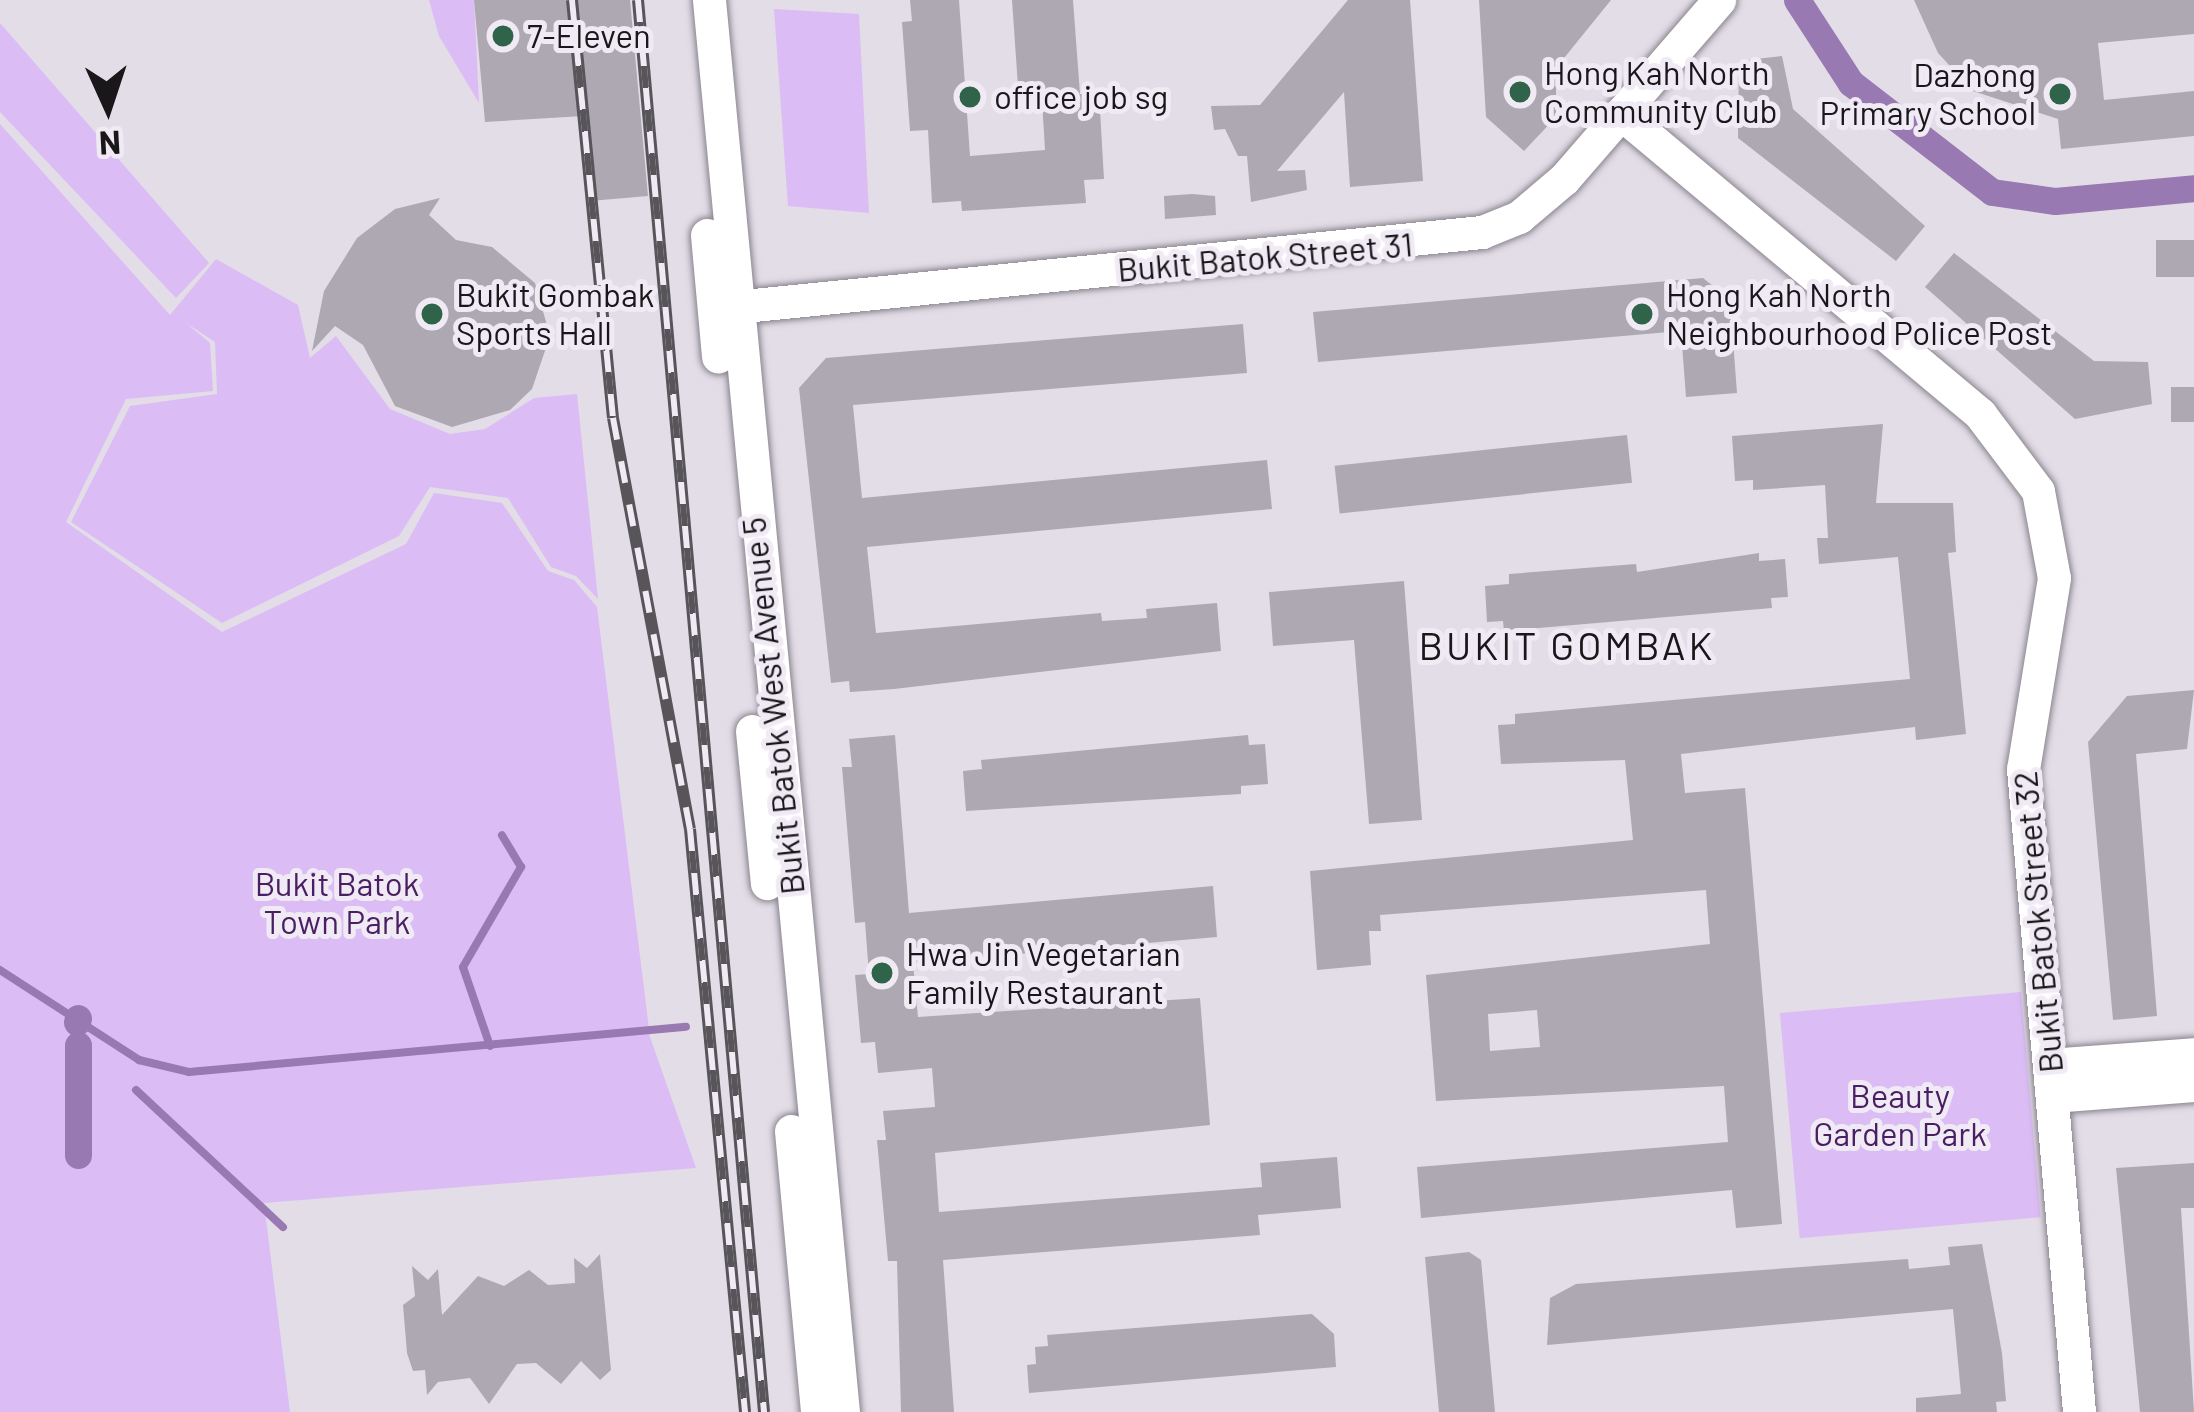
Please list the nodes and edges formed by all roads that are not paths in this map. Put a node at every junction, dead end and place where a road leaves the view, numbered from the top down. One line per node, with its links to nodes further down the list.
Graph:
1 (687, 0): 5 (street, Bukit Batok West Avenue 5)
2 (709, 0): 5 (street, Bukit Batok West Avenue 5)
3 (1719, 0): 4 (street, Bukit Batok Street 31)
4 (1624, 117): 5 (street, Bukit Batok Street 31); 7 (street, Bukit Batok Street 32)
5 (724, 308): 9 (street, Bukit Batok West Avenue 5); 10 (street, Bukit Batok West Avenue 5)
6 (2194, 1054): 7 (street)
7 (2050, 1081): 8 (street); 11 (street, Bukit Batok Street 32)
8 (2194, 1085)
9 (817, 1412)
10 (843, 1412)
11 (2078, 1412)

